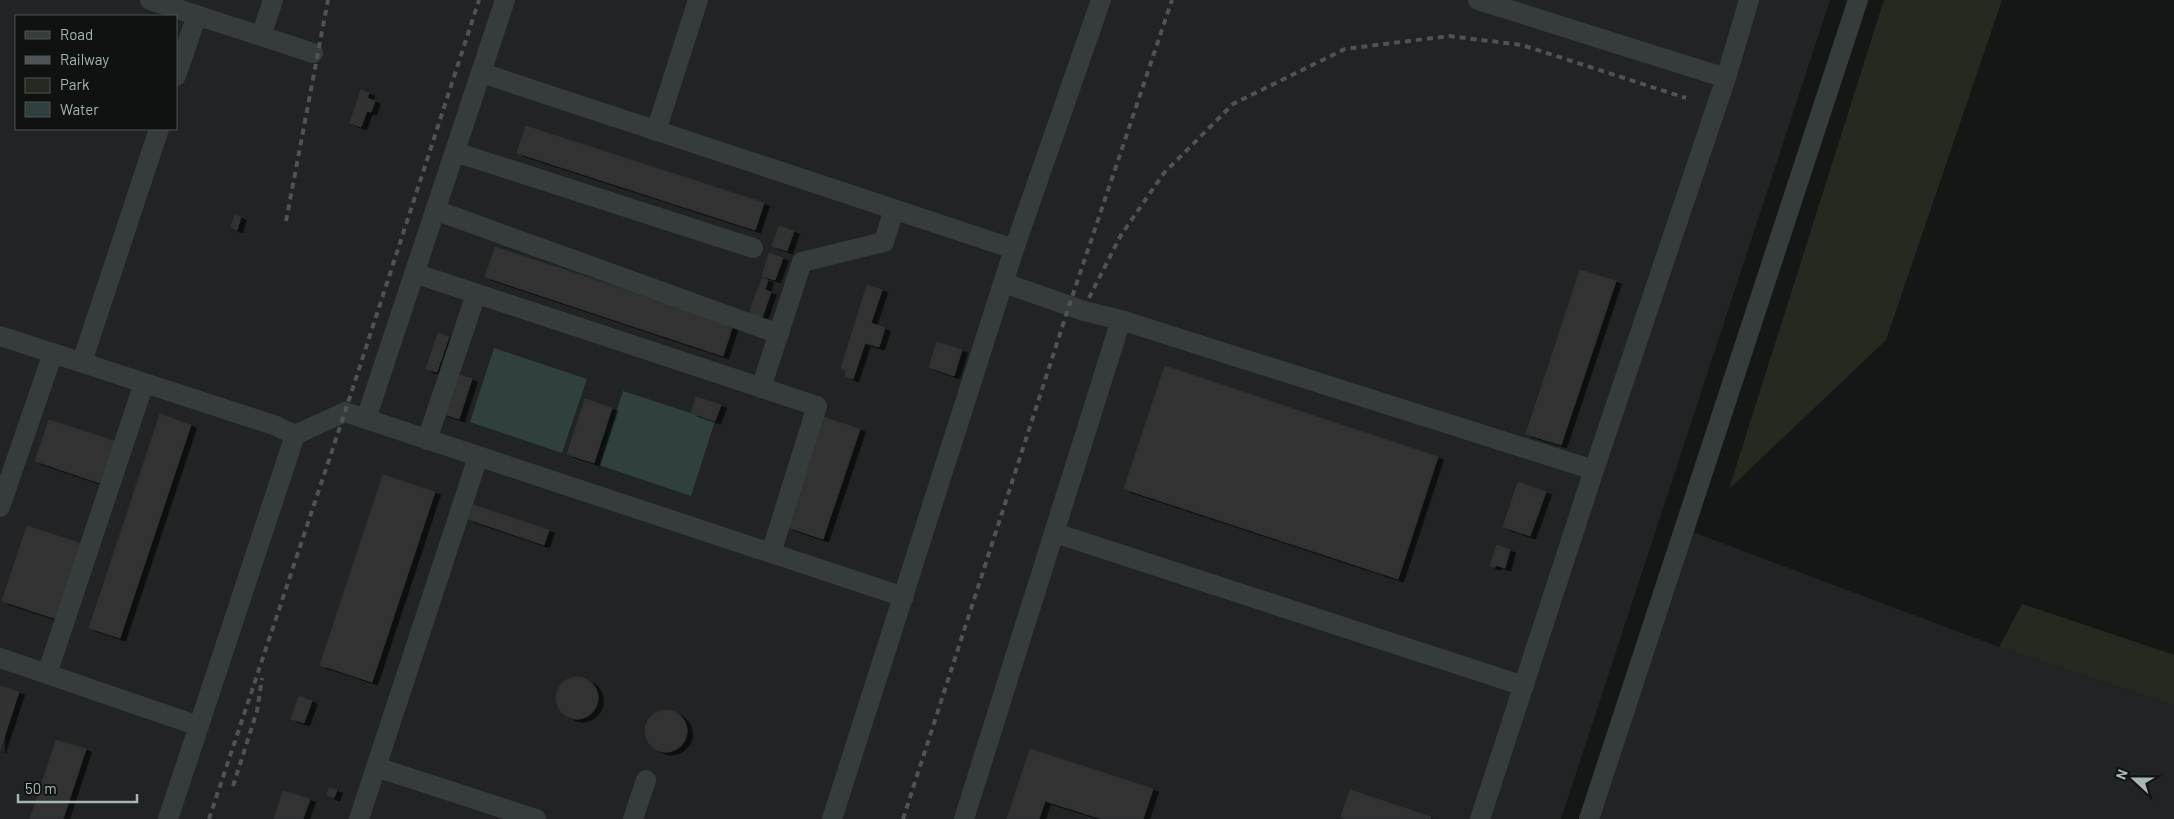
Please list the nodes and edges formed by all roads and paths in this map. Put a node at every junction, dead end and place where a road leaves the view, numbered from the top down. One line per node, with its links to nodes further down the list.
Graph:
1 (273, 0): 10 (street)
2 (505, 0): 13 (street)
3 (698, 0): 16 (street)
4 (1101, 0): 21 (street)
5 (1478, 0): 14 (street)
6 (1750, 0): 14 (street)
7 (1858, 0): 54 (street)
8 (158, 1): 9 (street)
9 (196, 15): 10 (street); 12 (street)
10 (261, 36): 11 (street)
11 (313, 53)
12 (178, 70)
13 (482, 73): 16 (street); 17 (street)
14 (1726, 78): 36 (street)
15 (159, 130): 29 (street)
16 (656, 131): 19 (street)
17 (455, 152): 18 (street); 20 (street)
18 (435, 210): 22 (street); 26 (street)
19 (894, 210): 21 (street); 26 (street)
20 (753, 248)
21 (1014, 250): 23 (street)
22 (414, 273): 24 (street); 32 (street)
23 (1004, 283): 25 (street); 40 (street)
24 (476, 294): 31 (street); 34 (street)
25 (1121, 320): 36 (street); 38 (street)
26 (779, 334): 31 (street)
27 (0, 336): 28 (street)
28 (52, 353): 29 (street); 37 (street)
29 (82, 362): 30 (street)
30 (144, 383): 33 (street); 42 (street)
31 (761, 388): 39 (street)
32 (366, 420): 33 (street); 34 (street)
33 (295, 435): 44 (street)
34 (427, 440): 35 (street)
35 (478, 457): 39 (street); 45 (street)
36 (1594, 470): 43 (street)
37 (0, 507)
38 (1056, 533): 43 (street); 52 (street)
39 (771, 553): 40 (street)
40 (904, 597): 51 (street)
41 (0, 658): 42 (street)
42 (47, 674): 44 (street)
43 (1524, 686): 53 (street)
44 (199, 726): 47 (street)
45 (376, 767): 48 (street); 49 (street)
46 (646, 780): 50 (street)
47 (168, 819)
48 (358, 819)
49 (536, 819)
50 (633, 819)
51 (832, 819)
52 (964, 819)
53 (1480, 819)
54 (1589, 819)

